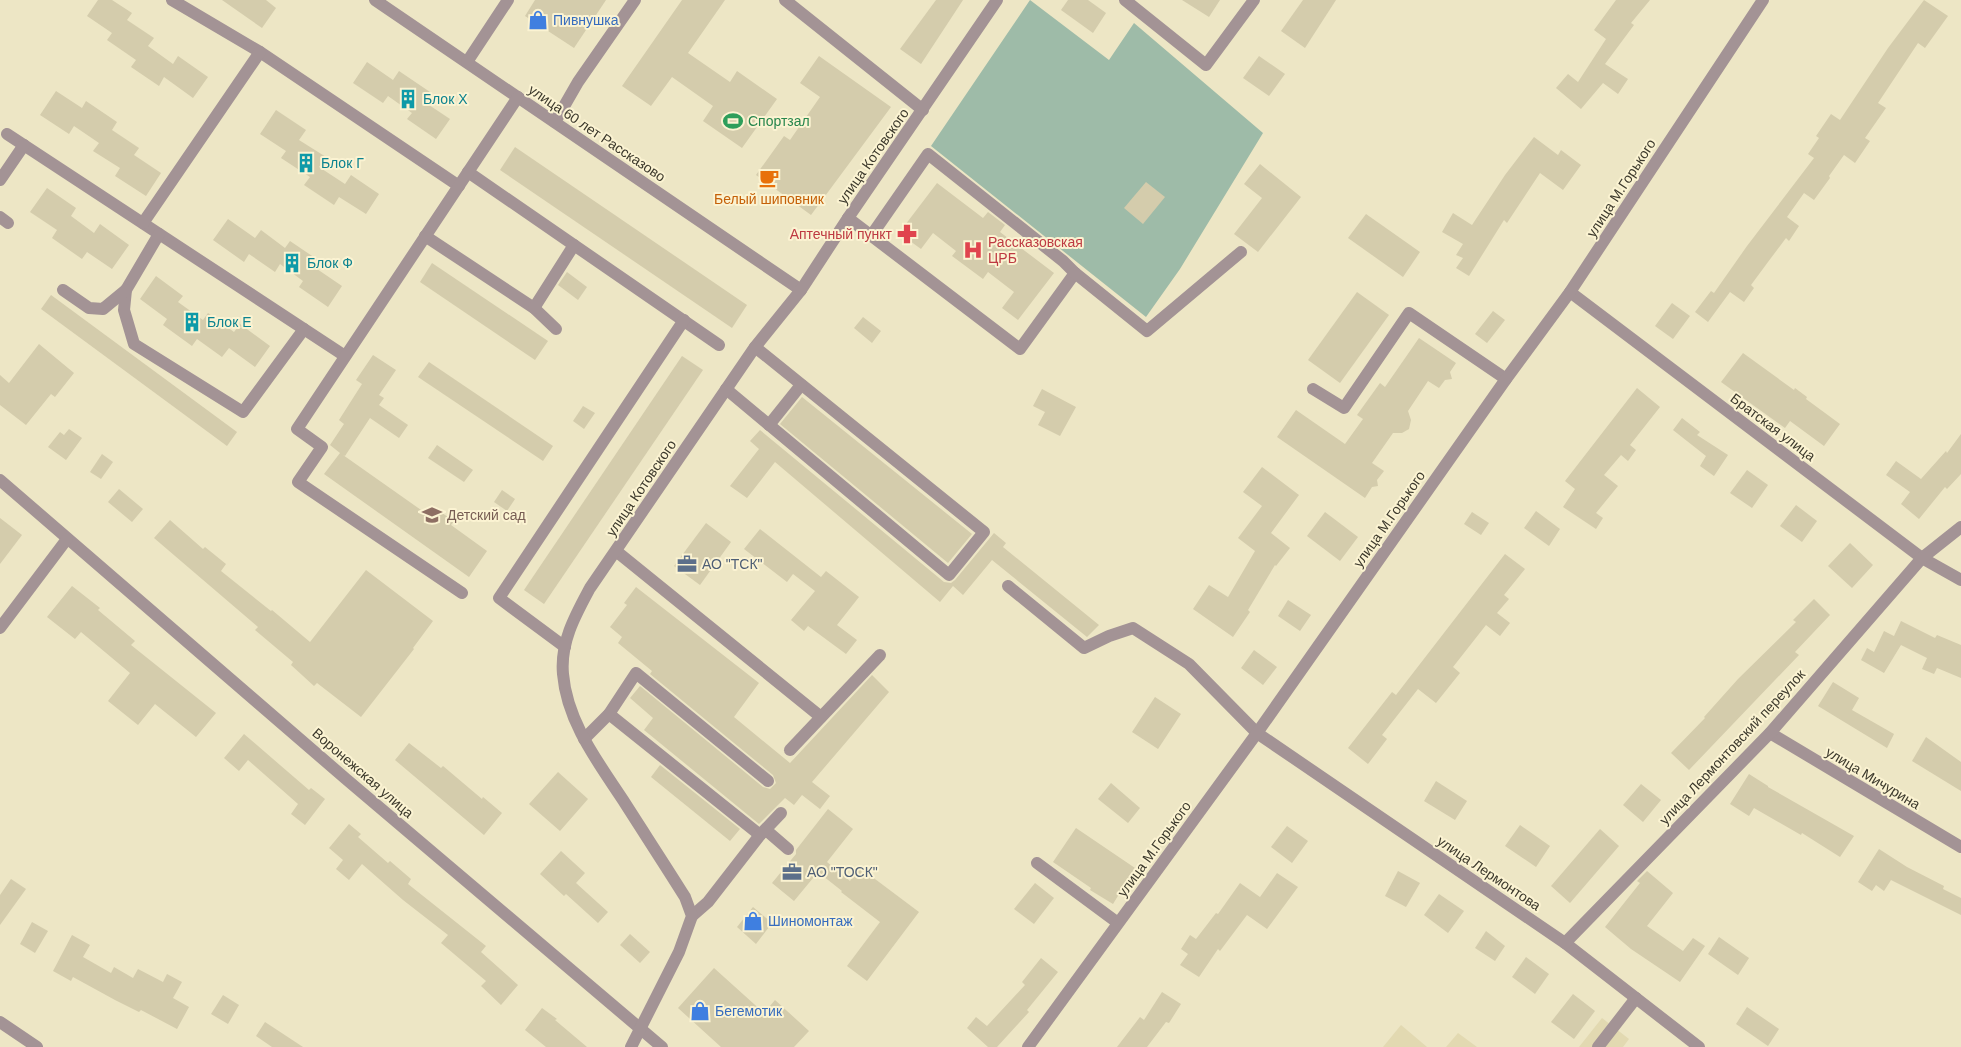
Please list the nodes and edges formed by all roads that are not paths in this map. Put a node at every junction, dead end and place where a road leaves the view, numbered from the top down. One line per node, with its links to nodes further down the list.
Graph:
1 (172, 0): 10 (street)
2 (376, 0): 11 (street, улица 60 лет Рассказово)
3 (508, 0): 11 (street)
4 (635, 0): 14 (street)
5 (785, 0): 13 (street)
6 (997, 0): 13 (street, улица Котовского)
7 (1125, 0): 8 (street)
8 (1254, 0)
9 (1763, 0): 31 (street, улица М.Горького)
10 (260, 52): 19 (street); 21 (street)
11 (467, 62): 12 (street, улица 60 лет Рассказово)
12 (518, 97): 14 (street, улица 60 лет Рассказово); 17 (street)
13 (923, 110): 20 (street, улица Котовского)
14 (555, 122): 30 (street, улица 60 лет Рассказово)
15 (7, 134): 16 (street)
16 (24, 145): 18 (street); 21 (street)
17 (468, 172): 19 (street); 25 (street)
18 (0, 180)
19 (459, 186): 23 (street)
20 (848, 218): 24 (street); 30 (street, улица Котовского)
21 (143, 223): 22 (street)
22 (159, 234): 29 (street); 34 (street)
23 (425, 236): 32 (street); 38 (street)
24 (871, 236): 27 (street); 27 (street)
25 (574, 245): 32 (street); 33 (street)
26 (1241, 252): 27 (street)
27 (1074, 273)
28 (62, 290): 29 (street)
29 (126, 290): 34 (street)
30 (801, 290): 37 (street, улица Котовского)
31 (1570, 292): 39 (street, улица М.Горького); 48 (street, Братская улица)
32 (534, 308): 35 (street)
33 (684, 320): 36 (street); 53 (street)
34 (304, 329): 38 (street)
35 (556, 329)
36 (719, 345)
37 (754, 347): 40 (street); 41 (street, улица Котовского)
38 (345, 356): 51 (street)
39 (1506, 379): 42 (street); 57 (street, улица М.Горького)
40 (801, 384): 43 (street); 43 (street)
41 (726, 389): 43 (street); 47 (street, улица Котовского)
42 (1312, 389)
43 (769, 425)
44 (0, 480): 46 (street, Воронежская улица)
45 (1961, 527): 48 (street, улица Лермонтовский переулок)
46 (67, 539): 52 (street); 72 (street, Воронежская улица)
47 (616, 551): 53 (street, улица Котовского); 56 (street)
48 (1922, 558): 49 (street, Братская улица); 58 (street, улица Лермонтовский переулок)
49 (1961, 580)
50 (1008, 586): 57 (street, улица Лермонтова)
51 (462, 593)
52 (1, 624)
53 (565, 647): 59 (street, улица Котовского)
54 (880, 655): 56 (street)
55 (609, 714): 59 (street); 61 (street); 63 (street)
56 (821, 717): 60 (street)
57 (1257, 733): 68 (street, улица М.Горького); 69 (street, улица Лермонтова)
58 (1770, 733): 64 (street, улица Мичурина); 69 (street, улица Лермонтовский переулок)
59 (584, 739): 67 (street, улица Котовского)
60 (790, 750)
61 (768, 781)
62 (780, 813): 63 (street)
63 (763, 832): 65 (street); 67 (street)
64 (1961, 847)
65 (788, 849)
66 (1037, 863): 68 (street)
67 (692, 916): 72 (street)
68 (1118, 923): 76 (street, улица М.Горького)
69 (1565, 943): 70 (street, улица Лермонтова)
70 (1636, 998): 77 (street); 78 (street, улица Лермонтова)
71 (0, 1022): 73 (street)
72 (640, 1029): 74 (street); 75 (street, Воронежская улица)
73 (37, 1047)
74 (631, 1047)
75 (662, 1047)
76 (1028, 1047)
77 (1598, 1047)
78 (1699, 1047)

